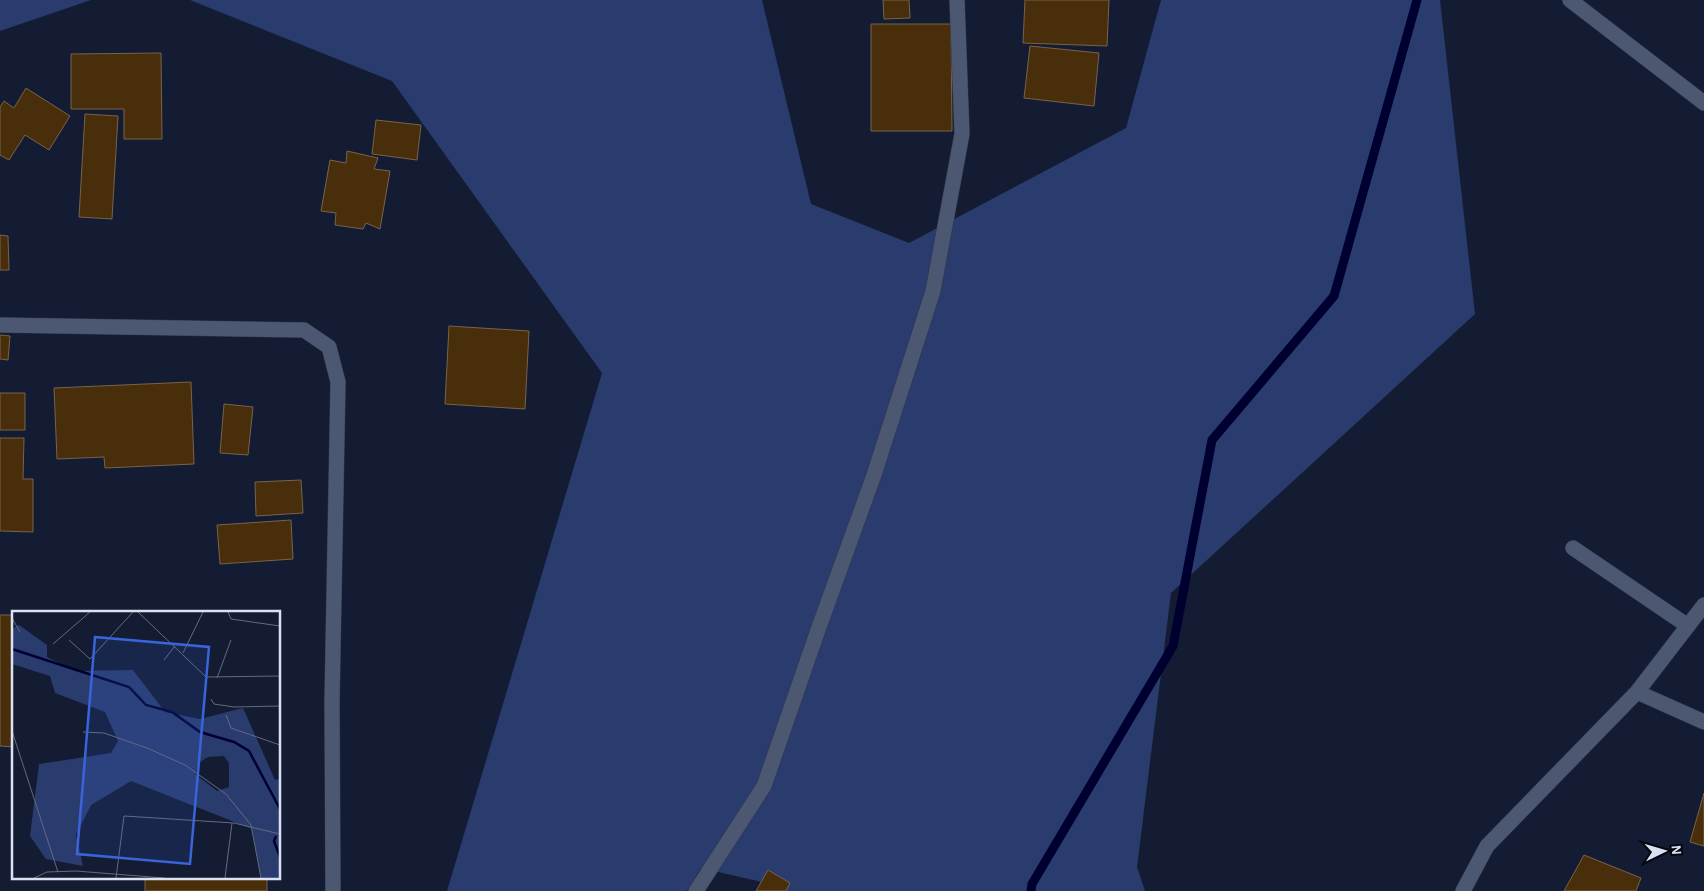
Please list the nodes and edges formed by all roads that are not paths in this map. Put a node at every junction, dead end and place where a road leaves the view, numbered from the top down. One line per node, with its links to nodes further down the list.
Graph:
1 (957, 0): 11 (street)
2 (1570, 0): 3 (street)
3 (1704, 103)
4 (0, 325): 10 (street)
5 (1573, 548): 7 (street)
6 (1704, 605): 7 (street)
7 (1688, 626): 8 (street)
8 (1637, 692): 9 (street); 12 (street)
9 (1704, 722)
10 (333, 891)
11 (696, 891)
12 (1463, 891)

